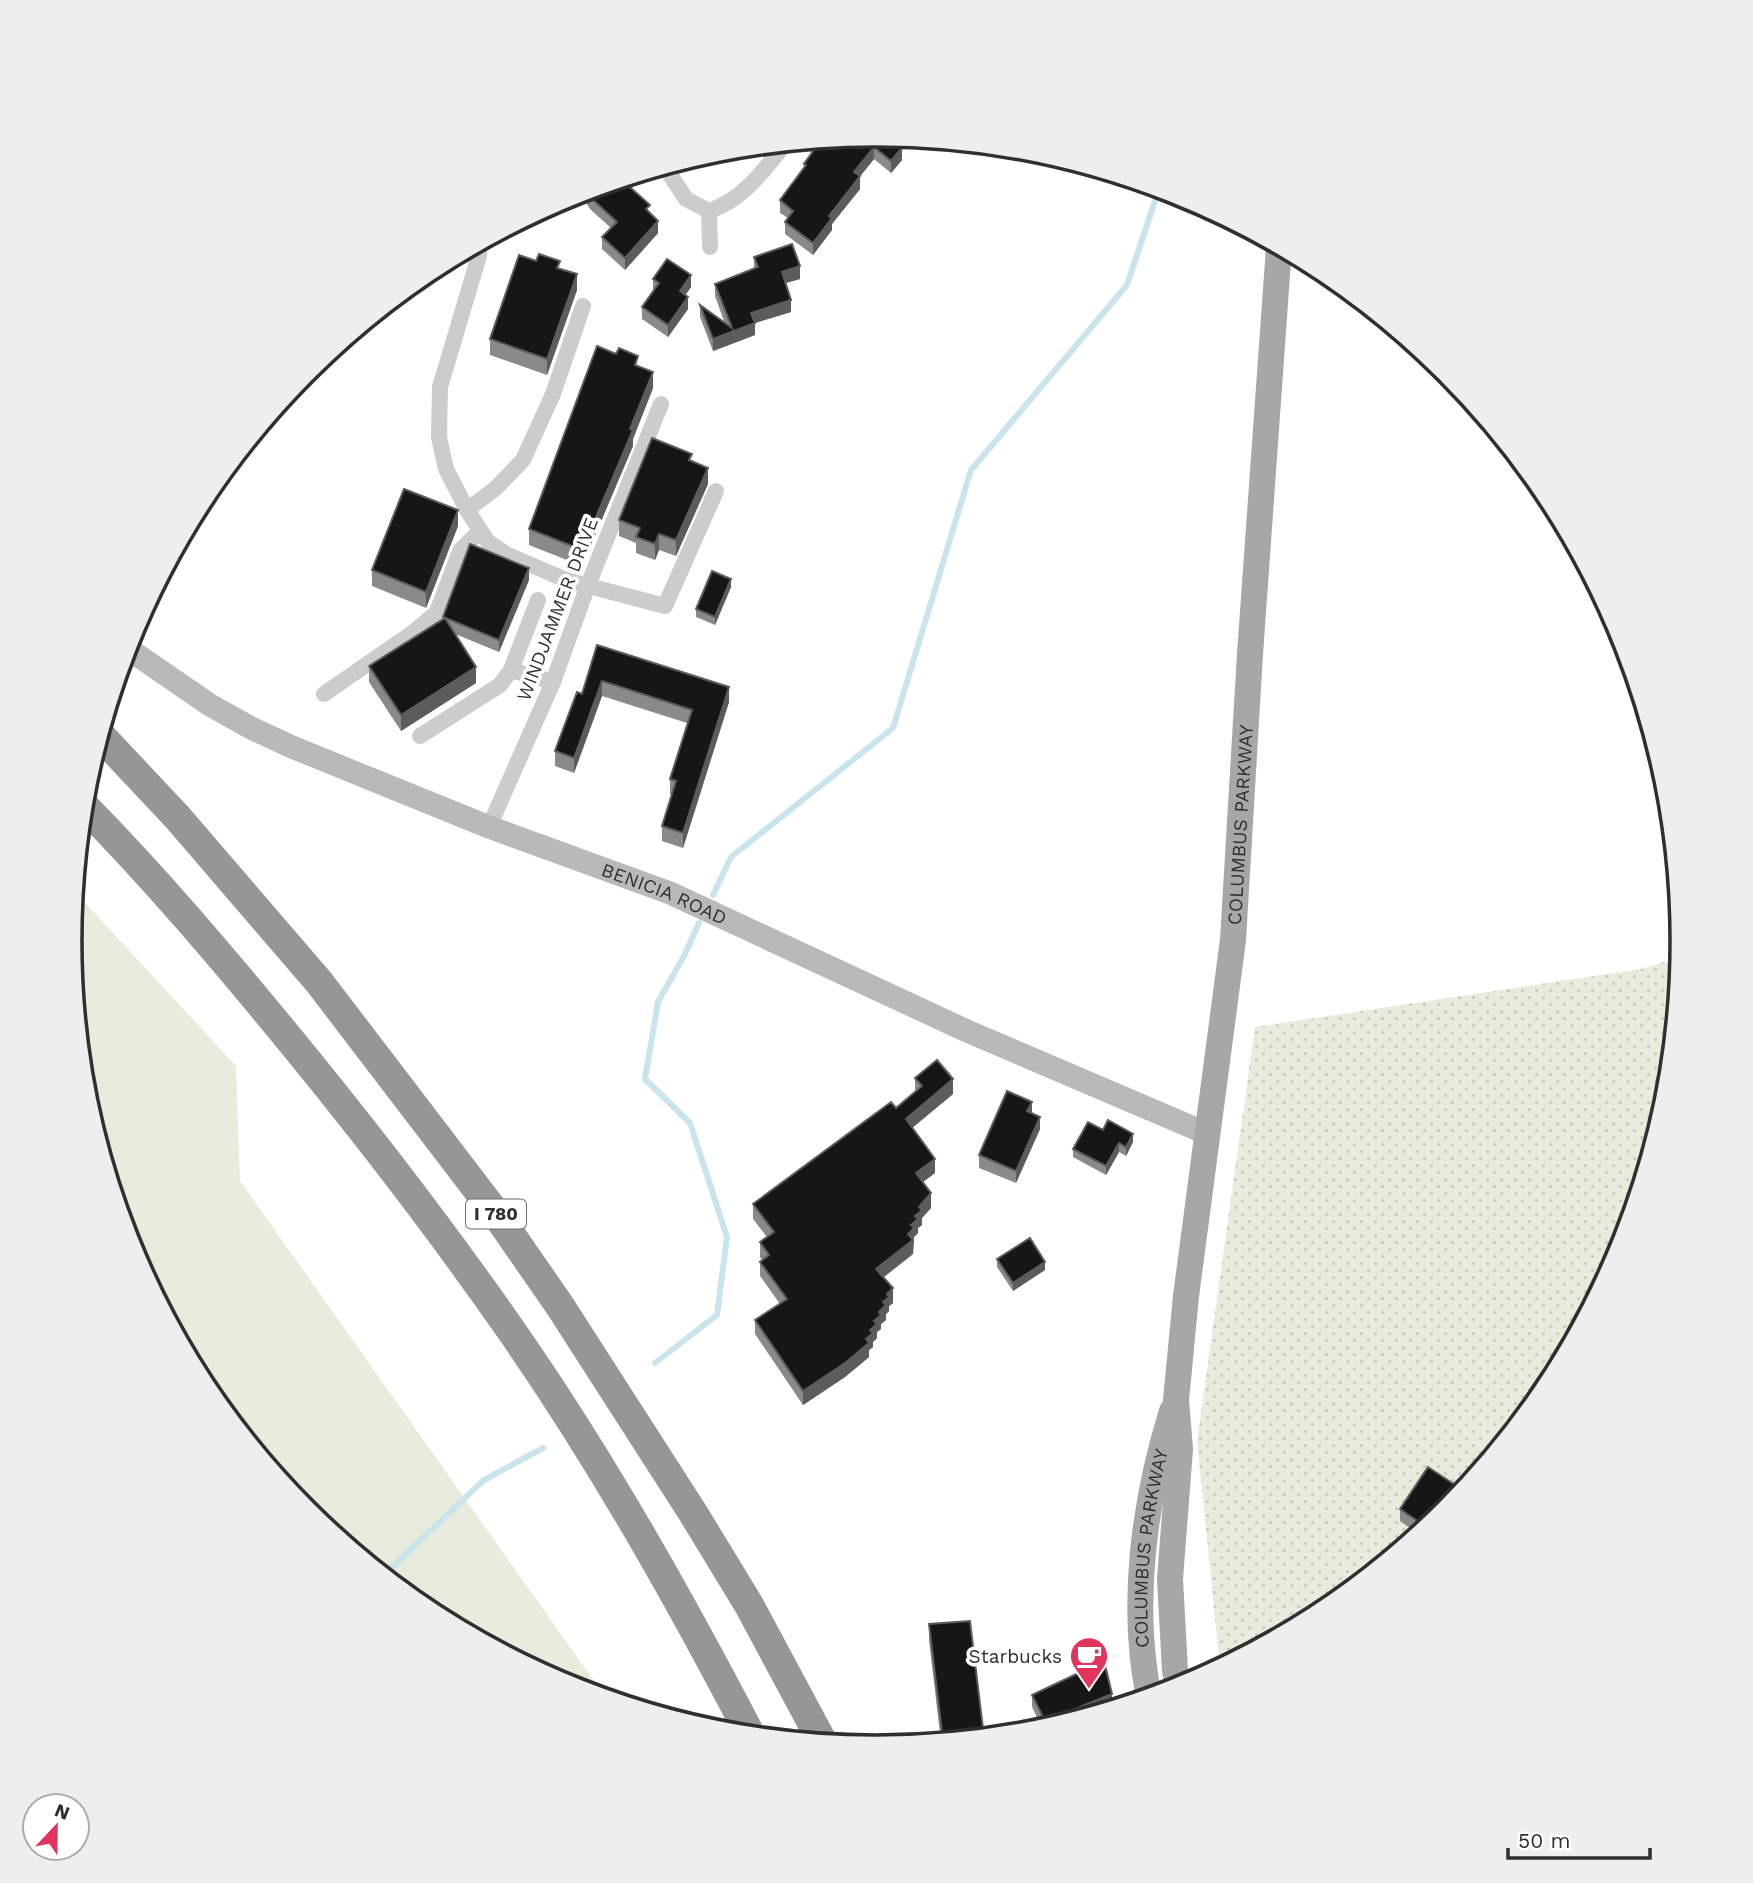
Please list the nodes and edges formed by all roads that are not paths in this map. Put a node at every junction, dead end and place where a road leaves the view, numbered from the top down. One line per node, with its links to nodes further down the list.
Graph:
1 (776, 154): 3 (street)
2 (670, 174): 3 (street)
3 (709, 211): 4 (street)
4 (710, 247)
5 (479, 254): 10 (street)
6 (1278, 257): 22 (main road, COLUMBUS PARKWAY)
7 (583, 306): 10 (street)
8 (661, 404): 12 (street, WINDJAMMER DRIVE)
9 (716, 491): 12 (street)
10 (467, 510): 11 (street)
11 (480, 530): 12 (street); 17 (street)
12 (588, 585): 16 (street, WINDJAMMER DRIVE)
13 (538, 600): 15 (street)
14 (136, 655): 21 (main road, BENICIA ROAD)
15 (510, 670): 16 (street); 18 (street)
16 (553, 682): 21 (street, WINDJAMMER DRIVE)
17 (324, 694)
18 (421, 736)
19 (107, 743): 27 (highway, I 780)
20 (93, 816): 26 (highway, I 780)
21 (489, 827): 22 (main road, BENICIA ROAD)
22 (1208, 1133): 23 (main road, COLUMBUS PARKWAY)
23 (1176, 1400): 24 (main road, COLUMBUS PARKWAY); 25 (main road, COLUMBUS PARKWAY)
24 (1176, 1676)
25 (1147, 1688)
26 (744, 1724)
27 (817, 1733)

